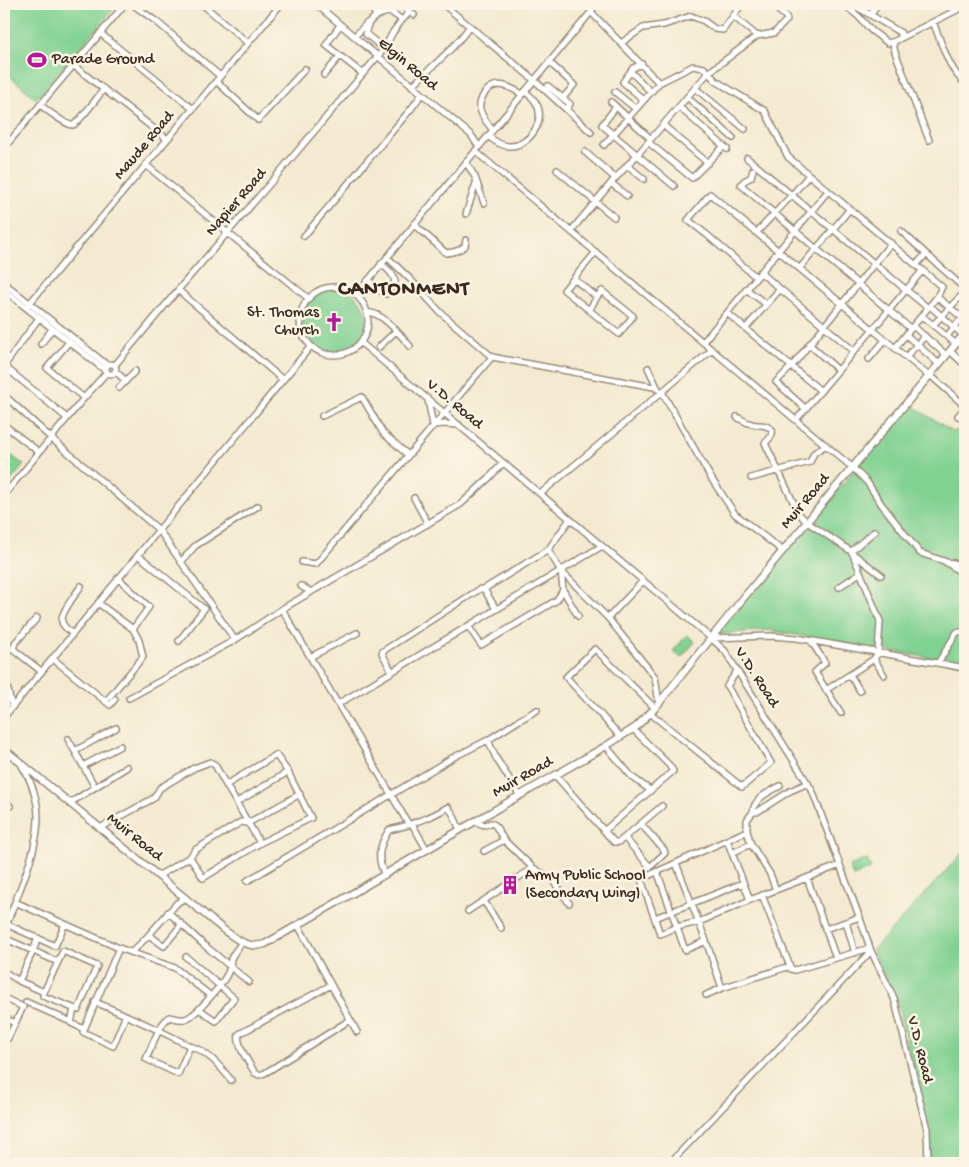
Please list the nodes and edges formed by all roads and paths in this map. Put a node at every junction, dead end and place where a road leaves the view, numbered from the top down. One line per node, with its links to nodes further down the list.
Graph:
1 (125, 4): 27 (street)
2 (132, 4): 45 (street)
3 (202, 4): 32 (street)
4 (281, 4): 32 (street, Maude Road)
5 (316, 4): 18 (street, Elgin Road)
6 (330, 4): 18 (street)
7 (365, 4): 20 (street)
8 (384, 4): 20 (street)
9 (401, 4): 23 (street, Napier Road)
10 (443, 4): 26 (street)
11 (596, 4): 19 (street)
12 (742, 4): 22 (street)
13 (771, 4): 29 (street)
14 (842, 4): 31 (street)
15 (854, 4): 21 (street)
16 (877, 4): 21 (street)
17 (965, 6): 24 (street)
18 (324, 11): 25 (street, Elgin Road)
19 (591, 12): 33 (street); 37 (street)
20 (376, 13): 28 (street)
21 (871, 15): 30 (street)
22 (733, 16): 29 (street); 33 (street)
23 (402, 20): 34 (street, Napier Road); 34 (street)
24 (933, 22): 30 (street); 49 (street)
25 (340, 25): 28 (street, Elgin Road); 35 (street)
26 (470, 26): 46 (street); 50 (street)
27 (100, 33): 39 (street); 65 (street)
28 (354, 36): 36 (street, Elgin Road)
29 (757, 36): 42 (street)
30 (901, 38): 31 (street)
31 (894, 41): 78 (street)
32 (248, 42): 45 (street, Maude Road)
33 (621, 43): 38 (street)
34 (384, 49): 36 (street, Napier Road)
35 (340, 56): 43 (street); 44 (street)
36 (378, 57): 43 (street, Napier Road); 50 (street, Elgin Road)
37 (549, 62): 46 (street); 59 (street)
38 (642, 64): 41 (street); 48 (street)
39 (74, 65): 53 (street); 62 (street)
40 (305, 69): 47 (street)
41 (630, 72): 56 (street); 60 (street)
42 (708, 73): 48 (street); 52 (street); 91 (street)
43 (363, 74): 112 (street, Napier Road)
44 (324, 75)
45 (220, 76): 47 (street, Maude Road)
46 (534, 80): 54 (street); 66 (street)
47 (216, 81): 65 (street, Maude Road)
48 (659, 83): 56 (street)
49 (965, 83)
50 (412, 86): 57 (street, Elgin Road)
51 (548, 86): 59 (street)
52 (695, 88): 58 (street); 70 (street)
53 (104, 89): 62 (street); 76 (street)
54 (524, 92): 71 (street); 71 (street); 74 (street)
55 (616, 92): 67 (street)
56 (651, 92): 60 (street)
57 (422, 94): 81 (street, Elgin Road); 113 (street)
58 (687, 97): 63 (street); 75 (street)
59 (563, 98): 66 (street)
60 (644, 100): 67 (street)
61 (611, 102): 64 (street)
62 (40, 104): 80 (street)
63 (679, 106): 69 (street); 86 (street)
64 (616, 107): 68 (street); 73 (street)
65 (193, 109): 76 (street, Maude Road)
66 (567, 109): 72 (street)
67 (636, 109): 68 (street)
68 (628, 118): 73 (street); 77 (street)
69 (663, 125): 77 (street); 86 (street)
70 (745, 129)
71 (493, 130): 74 (street)
72 (592, 132)
73 (613, 135): 79 (street); 83 (street)
74 (488, 136): 81 (street)
75 (733, 138)
76 (167, 139): 87 (street, Maude Road)
77 (650, 140): 83 (street); 86 (street)
78 (929, 140)
79 (604, 145)
80 (4, 148)
81 (477, 149): 85 (street); 108 (street, Elgin Road)
82 (585, 152): 93 (street)
83 (637, 155): 88 (street); 95 (street)
84 (747, 158): 97 (street)
85 (466, 162): 94 (street); 106 (street)
86 (708, 163)
87 (146, 164): 112 (street); 144 (street, Maude Road)
88 (628, 165): 92 (street); 93 (street)
89 (557, 170): 99 (street)
90 (753, 170): 103 (street)
91 (809, 174): 96 (street); 97 (street)
92 (644, 179)
93 (613, 180): 98 (street); 99 (street)
94 (476, 183): 100 (street); 104 (street)
95 (674, 186)
96 (828, 191): 101 (street); 102 (street)
97 (792, 195): 102 (street); 103 (street)
98 (627, 196)
99 (596, 202): 105 (street); 108 (street)
100 (484, 203)
101 (850, 209): 107 (street); 115 (street)
102 (811, 211): 107 (street); 109 (street)
103 (775, 213): 109 (street); 111 (street)
104 (466, 214)
105 (614, 217)
106 (414, 224): 114 (street); 120 (street)
107 (833, 229): 116 (street); 121 (street)
108 (571, 231): 118 (street, Elgin Road)
109 (795, 231): 116 (street); 117 (street)
110 (901, 231): 119 (street)
111 (756, 232): 117 (street); 127 (street)
112 (228, 233): 136 (street, Napier Road); 142 (street)
113 (304, 236)
114 (466, 240)
115 (891, 243): 121 (street); 123 (street)
116 (817, 248): 124 (street); 131 (street)
117 (778, 251): 124 (street); 126 (street)
118 (596, 252): 128 (street); 171 (street, Elgin Road)
119 (926, 254): 123 (street); 134 (street)
120 (387, 257): 122 (street); 184 (street)
121 (874, 263): 131 (street); 137 (street)
122 (381, 264): 129 (street); 129 (street)
123 (916, 265): 125 (street)
124 (800, 268): 143 (street)
125 (922, 270): 137 (street); 141 (street)
126 (760, 272): 127 (street); 132 (street)
127 (756, 277): 133 (street)
128 (574, 278): 140 (street); 148 (street)
129 (368, 280): 138 (street)
130 (4, 283): 144 (street)
131 (858, 284): 143 (street); 149 (street)
132 (780, 288): 145 (street); 157 (street)
133 (746, 289): 145 (street); 151 (street)
134 (965, 289)
135 (4, 290): 155 (street)
136 (178, 290): 188 (street, Napier Road); 198 (street)
137 (906, 290): 146 (street); 149 (street)
138 (356, 295): 142 (street); 150 (street)
139 (960, 296): 147 (street)
140 (597, 297): 148 (street); 148 (street)
141 (937, 297): 146 (street); 147 (street)
142 (308, 298): 176 (street)
143 (842, 303): 157 (street); 162 (street)
144 (29, 304): 192 (street)
145 (766, 304): 160 (street)
146 (929, 307): 152 (street); 153 (street)
147 (949, 307): 153 (street); 154 (street)
148 (588, 310)
149 (889, 310): 158 (street); 162 (street)
150 (367, 312): 163 (street); 170 (street)
151 (727, 313): 160 (street); 171 (street)
152 (922, 316): 156 (street); 158 (street)
153 (941, 316): 156 (street); 159 (street)
154 (964, 317): 159 (street)
155 (39, 318): 161 (street); 211 (street)
156 (934, 325): 167 (street)
157 (824, 326): 174 (street); 182 (street)
158 (912, 327): 165 (street); 166 (street)
159 (954, 327): 164 (street); 167 (street)
160 (746, 328): 190 (street)
161 (52, 329): 169 (street); 173 (street)
162 (872, 329): 168 (street); 182 (street)
163 (396, 331): 177 (street); 178 (street)
164 (964, 334): 172 (main road, Muir Road)
165 (906, 335): 175 (street); 180 (street)
166 (925, 336): 175 (street); 183 (street)
167 (947, 336): 172 (street)
168 (885, 340): 180 (street); 186 (street)
169 (69, 342): 192 (street); 203 (street)
170 (360, 342): 176 (street); 204 (street, V.D. Road)
171 (704, 342): 181 (street, Elgin Road)
172 (957, 342): 179 (street); 183 (main road, Muir Road)
173 (41, 344)
174 (809, 344): 190 (street); 193 (street)
175 (917, 345): 185 (street); 187 (street)
176 (311, 346): 198 (street)
177 (410, 346)
178 (378, 347)
179 (965, 347)
180 (895, 348): 185 (street)
181 (712, 350): 200 (street); 212 (street, Elgin Road)
182 (854, 351): 193 (street)
183 (948, 353): 187 (main road, Muir Road); 189 (street)
184 (492, 357): 200 (street); 207 (street)
185 (906, 357): 196 (street)
186 (869, 359)
187 (939, 364): 196 (main road, Muir Road)
188 (114, 365): 192 (street); 194 (street)
189 (965, 365)
190 (792, 366): 201 (street); 206 (street)
191 (648, 368): 200 (street)
192 (107, 369): 194 (street); 203 (street)
193 (838, 370): 201 (street)
194 (115, 371): 197 (street)
195 (135, 371): 197 (street)
196 (929, 376): 205 (street); 221 (main road, Muir Road)
197 (126, 380): 199 (street)
198 (284, 380): 231 (street)
199 (119, 388)
200 (660, 390): 224 (street); 235 (street)
201 (821, 391): 206 (street)
202 (4, 395): 216 (street)
203 (84, 398): 211 (street)
204 (428, 400): 207 (street, V.D. Road); 214 (street)
205 (965, 407): 209 (street)
206 (806, 409): 212 (street)
207 (444, 413): 214 (street); 215 (street, V.D. Road)
208 (322, 416): 219 (street)
209 (958, 416)
210 (737, 417): 222 (street)
211 (67, 418): 216 (street)
212 (796, 420): 217 (street, Elgin Road)
213 (4, 425): 218 (street)
214 (433, 425): 215 (street); 219 (street)
215 (459, 425): 220 (street, V.D. Road)
216 (51, 438): 218 (street); 231 (street)
217 (826, 445): 221 (street, Elgin Road); 222 (street)
218 (39, 452): 225 (street)
219 (408, 455): 240 (street)
220 (504, 463): 224 (street, V.D. Road); 230 (street)
221 (852, 468): 229 (main road, Muir Road); 238 (street, Elgin Road)
222 (779, 471): 223 (street); 229 (street)
223 (751, 478)
224 (540, 494): 228 (street, V.D. Road)
225 (4, 495)
226 (414, 498): 230 (street)
227 (258, 506): 239 (street)
228 (570, 519): 233 (street, V.D. Road); 234 (street)
229 (807, 522): 235 (main road, Muir Road); 236 (street)
230 (428, 524): 253 (street)
231 (159, 530): 237 (street); 239 (street)
232 (875, 530): 236 (street)
233 (602, 546): 242 (street); 247 (street, V.D. Road)
234 (548, 550): 242 (street); 251 (street)
235 (783, 551): 265 (main road, Muir Road)
236 (851, 552): 243 (street); 244 (street)
237 (138, 555): 246 (street); 267 (street)
238 (944, 561): 241 (street); 245 (street)
239 (181, 562): 266 (street)
240 (302, 562)
241 (965, 565)
242 (561, 571): 252 (street); 256 (street); 259 (street)
243 (860, 573): 250 (street); 269 (street)
244 (881, 574)
245 (965, 575)
246 (118, 578): 254 (street); 261 (street)
247 (643, 581): 259 (street); 265 (street, V.D. Road)
248 (81, 586): 264 (street)
249 (301, 586): 253 (street)
250 (840, 587)
251 (484, 589): 256 (street); 277 (street)
252 (563, 590): 257 (street); 260 (street)
253 (311, 592): 255 (street)
254 (98, 602): 261 (street); 264 (street)
255 (282, 609): 266 (street); 270 (street)
256 (496, 609): 260 (street)
257 (578, 616)
258 (37, 618): 275 (street)
259 (608, 618): 288 (street)
260 (468, 626): 277 (street)
261 (133, 629): 285 (street)
262 (965, 632): 273 (street)
263 (357, 633): 270 (street)
264 (72, 634): 271 (street)
265 (711, 638): 268 (street); 276 (street, V.D. Road); 288 (main road, Muir Road)
266 (235, 640): 283 (street)
267 (179, 641)
268 (811, 641): 269 (street); 281 (street)
269 (878, 652): 272 (street); 273 (street)
270 (310, 657): 286 (street)
271 (52, 658): 275 (street); 285 (street)
272 (874, 660): 279 (street); 280 (street)
273 (938, 663): 274 (street)
274 (965, 668)
275 (41, 671): 287 (street)
276 (737, 671): 288 (street); 306 (street, V.D. Road)
277 (392, 672): 286 (street)
278 (4, 674): 287 (street)
279 (884, 674)
280 (850, 675): 281 (street); 282 (street)
281 (826, 690): 290 (street)
282 (860, 691)
283 (129, 698)
284 (115, 699): 285 (street)
285 (106, 701)
286 (338, 704): 312 (street)
287 (12, 706): 291 (street)
288 (655, 708): 293 (main road, Muir Road); 294 (street)
289 (537, 710): 296 (street)
290 (841, 713)
291 (4, 717)
292 (116, 728): 300 (street)
293 (633, 729): 294 (main road, Muir Road); 310 (street)
294 (621, 737): 298 (main road, Muir Road)
295 (68, 739): 300 (street)
296 (488, 740): 312 (street); 313 (street)
297 (120, 746): 302 (street)
298 (606, 746): 305 (main road, Muir Road); 310 (street)
299 (4, 749): 301 (main road, Muir Road)
300 (75, 751): 302 (street)
301 (20, 762): 316 (main road, Muir Road); 351 (street)
302 (83, 766): 309 (street)
303 (127, 767): 309 (street)
304 (288, 772): 307 (street); 311 (street); 315 (street)
305 (556, 775): 313 (main road, Muir Road); 326 (street)
306 (808, 783): 319 (street); 338 (street, V.D. Road)
307 (226, 785): 315 (street); 324 (street)
308 (780, 786): 319 (street)
309 (96, 787): 316 (street)
310 (650, 790): 326 (street)
311 (300, 794): 321 (street); 331 (street)
312 (391, 795): 323 (street); 344 (street)
313 (520, 796): 320 (main road, Muir Road)
314 (4, 800): 317 (street)
315 (237, 802): 321 (street)
316 (70, 804): 324 (main road, Muir Road)
317 (10, 806)
318 (662, 806): 322 (street)
319 (753, 812): 327 (street)
320 (475, 821): 325 (main road, Muir Road); 329 (street)
321 (248, 823): 331 (street); 336 (street)
322 (641, 824): 328 (street); 328 (street)
323 (410, 825): 325 (street); 333 (street); 341 (street)
324 (100, 828): 342 (main road, Muir Road)
325 (460, 830): 333 (main road, Muir Road)
326 (604, 831): 328 (street)
327 (747, 831): 330 (street); 332 (street)
328 (625, 838)
329 (504, 840): 334 (street); 339 (street)
330 (727, 840): 335 (street); 337 (street)
331 (260, 843): 336 (street)
332 (751, 844): 335 (street); 346 (street)
333 (427, 850): 341 (main road, Muir Road)
334 (484, 851)
335 (732, 853): 345 (street)
336 (190, 857): 342 (street)
337 (676, 863): 340 (street); 353 (street)
338 (840, 865): 343 (street); 357 (street, V.D. Road)
339 (533, 868): 350 (street); 352 (street)
340 (658, 871): 356 (street); 358 (street)
341 (385, 875): 364 (main road, Muir Road)
342 (158, 876): 348 (main road, Muir Road)
343 (807, 878): 346 (street); 367 (street)
344 (247, 881)
345 (743, 883): 349 (street); 353 (street)
346 (776, 890): 347 (street)
347 (762, 895): 349 (street); 385 (street)
348 (185, 898): 354 (street); 373 (main road, Muir Road)
349 (750, 900): 359 (street)
350 (484, 901): 355 (street); 366 (street)
351 (14, 902): 361 (street); 362 (street)
352 (569, 902)
353 (691, 904): 356 (street); 359 (street)
354 (168, 912): 363 (street); 369 (street)
355 (468, 912)
356 (672, 912): 358 (street); 365 (street)
357 (860, 917): 360 (street); 376 (street, V.D. Road)
358 (655, 918): 365 (street)
359 (699, 922): 365 (street); 372 (street)
360 (846, 922): 367 (street); 380 (street)
361 (6, 924): 368 (street); 371 (street)
362 (65, 924): 374 (street); 375 (street)
363 (182, 924): 369 (street); 384 (street)
364 (298, 925): 373 (main road, Muir Road); 389 (street)
365 (677, 927): 372 (street)
366 (501, 928)
367 (825, 929): 382 (street)
368 (4, 931)
369 (149, 935): 379 (street)
370 (4, 938): 377 (street)
371 (38, 938): 374 (street); 377 (street)
372 (706, 941): 391 (street)
373 (242, 942): 384 (street)
374 (55, 946): 378 (street)
375 (119, 948): 379 (street); 397 (street)
376 (870, 950): 380 (street); 411 (street); 412 (street, V.D. Road)
377 (33, 951): 383 (street); 387 (street)
378 (63, 951): 383 (street); 398 (street)
379 (132, 952): 394 (street)
380 (855, 953): 382 (street)
381 (186, 957): 390 (street)
382 (836, 958): 385 (street)
383 (58, 962): 392 (street)
384 (230, 967): 388 (street); 390 (street)
385 (789, 967): 391 (street)
386 (8, 974): 387 (street)
387 (18, 980): 392 (street)
388 (249, 982)
389 (331, 985): 402 (street); 402 (street)
390 (219, 986): 394 (street); 399 (street)
391 (722, 988): 393 (street)
392 (44, 992): 398 (street)
393 (706, 995)
394 (211, 996): 399 (street)
395 (4, 998): 404 (street)
396 (26, 1002): 403 (street)
397 (95, 1002): 400 (street); 405 (street)
398 (74, 1009): 403 (street)
399 (199, 1009): 406 (street)
400 (126, 1015): 405 (street); 406 (street)
401 (4, 1018): 404 (street)
402 (350, 1020): 407 (street)
403 (71, 1022): 405 (street)
404 (15, 1023): 408 (street)
405 (84, 1029)
406 (160, 1031): 409 (street); 409 (street)
407 (357, 1032)
408 (4, 1042)
409 (190, 1046): 410 (street)
410 (231, 1080)
411 (670, 1163)
412 (928, 1163)

